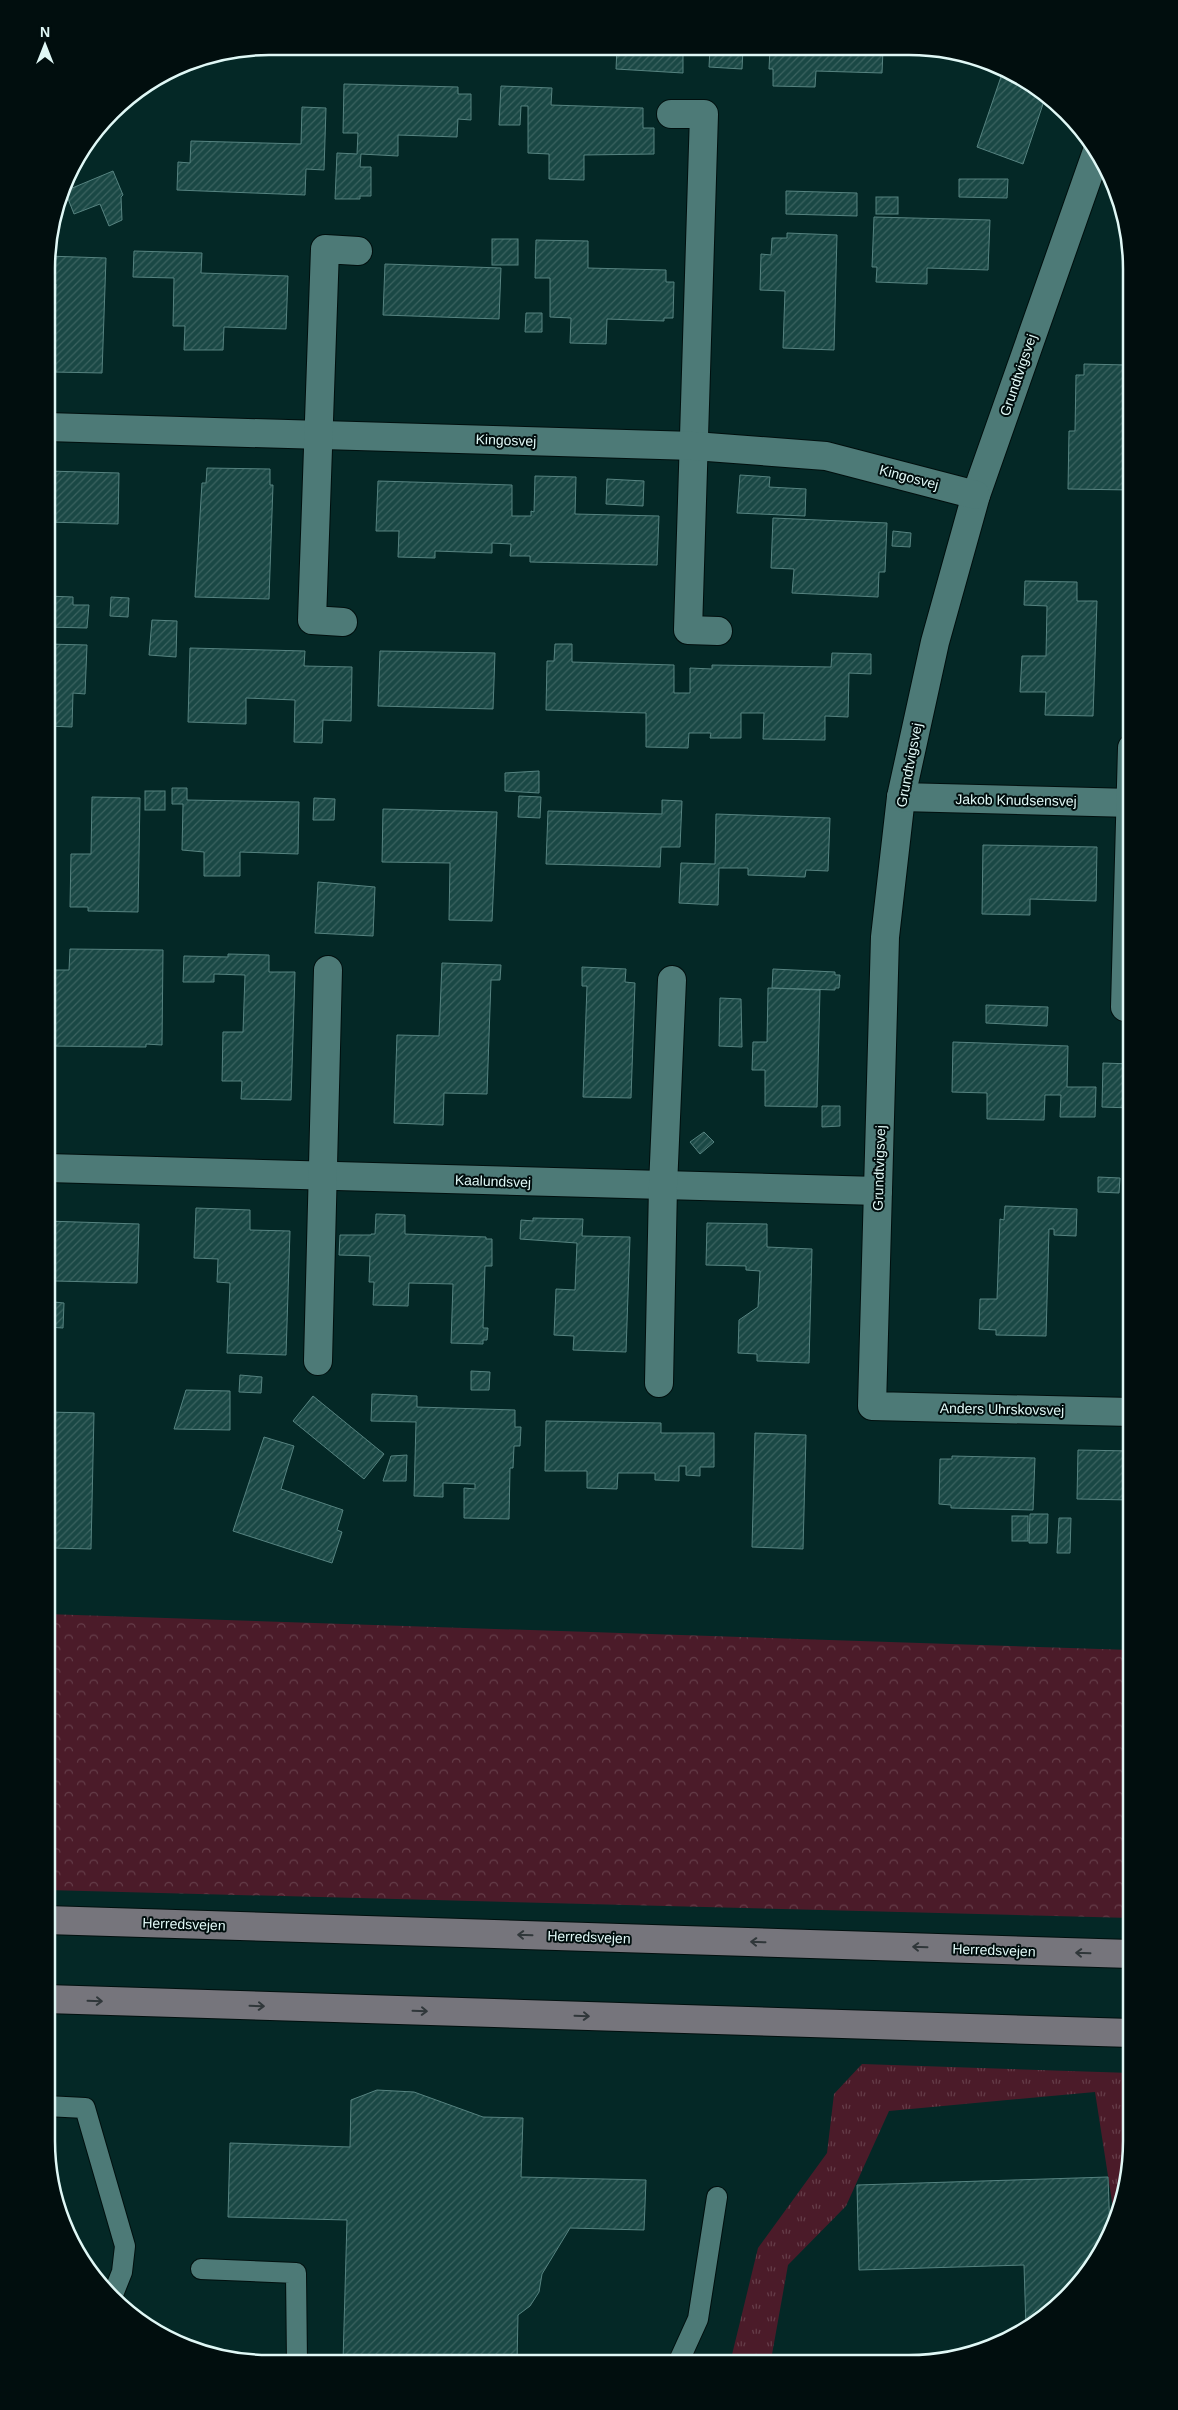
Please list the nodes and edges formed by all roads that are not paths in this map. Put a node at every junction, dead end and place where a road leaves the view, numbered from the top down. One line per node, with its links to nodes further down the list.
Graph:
1 (671, 114): 6 (street)
2 (1093, 161): 7 (street, Grundtvigsvej)
3 (358, 251): 5 (street)
4 (55, 427): 5 (street, Kingosvej)
5 (318, 434): 6 (street, Kingosvej); 8 (street)
6 (694, 446): 7 (street, Kingosvej); 9 (street)
7 (976, 494): 10 (street, Grundtvigsvej)
8 (343, 622)
9 (718, 631)
10 (900, 797): 11 (street, Jakob Knudsensvej); 17 (street, Grundtvigsvej)
11 (1123, 803)
12 (328, 970): 15 (street)
13 (672, 980): 16 (street)
14 (55, 1168): 15 (street, Kaalundsvej)
15 (324, 1176): 16 (street, Kaalundsvej); 18 (street)
16 (663, 1186): 17 (street, Kaalundsvej); 19 (street)
17 (878, 1191): 20 (street, Grundtvigsvej)
18 (318, 1361)
19 (659, 1383)
20 (872, 1406): 21 (street, Anders Uhrskovsvej)
21 (1123, 1412)
22 (55, 1920): 23 (street, Herredsvejen, one-way to 22)
23 (1123, 1954)
24 (55, 1999): 25 (street, one-way to 25)
25 (1123, 2033)
26 (55, 2106): 29 (lane)
27 (717, 2197): 31 (lane)
28 (201, 2269): 30 (lane)
29 (115, 2289)
30 (297, 2355)
31 (682, 2355)

